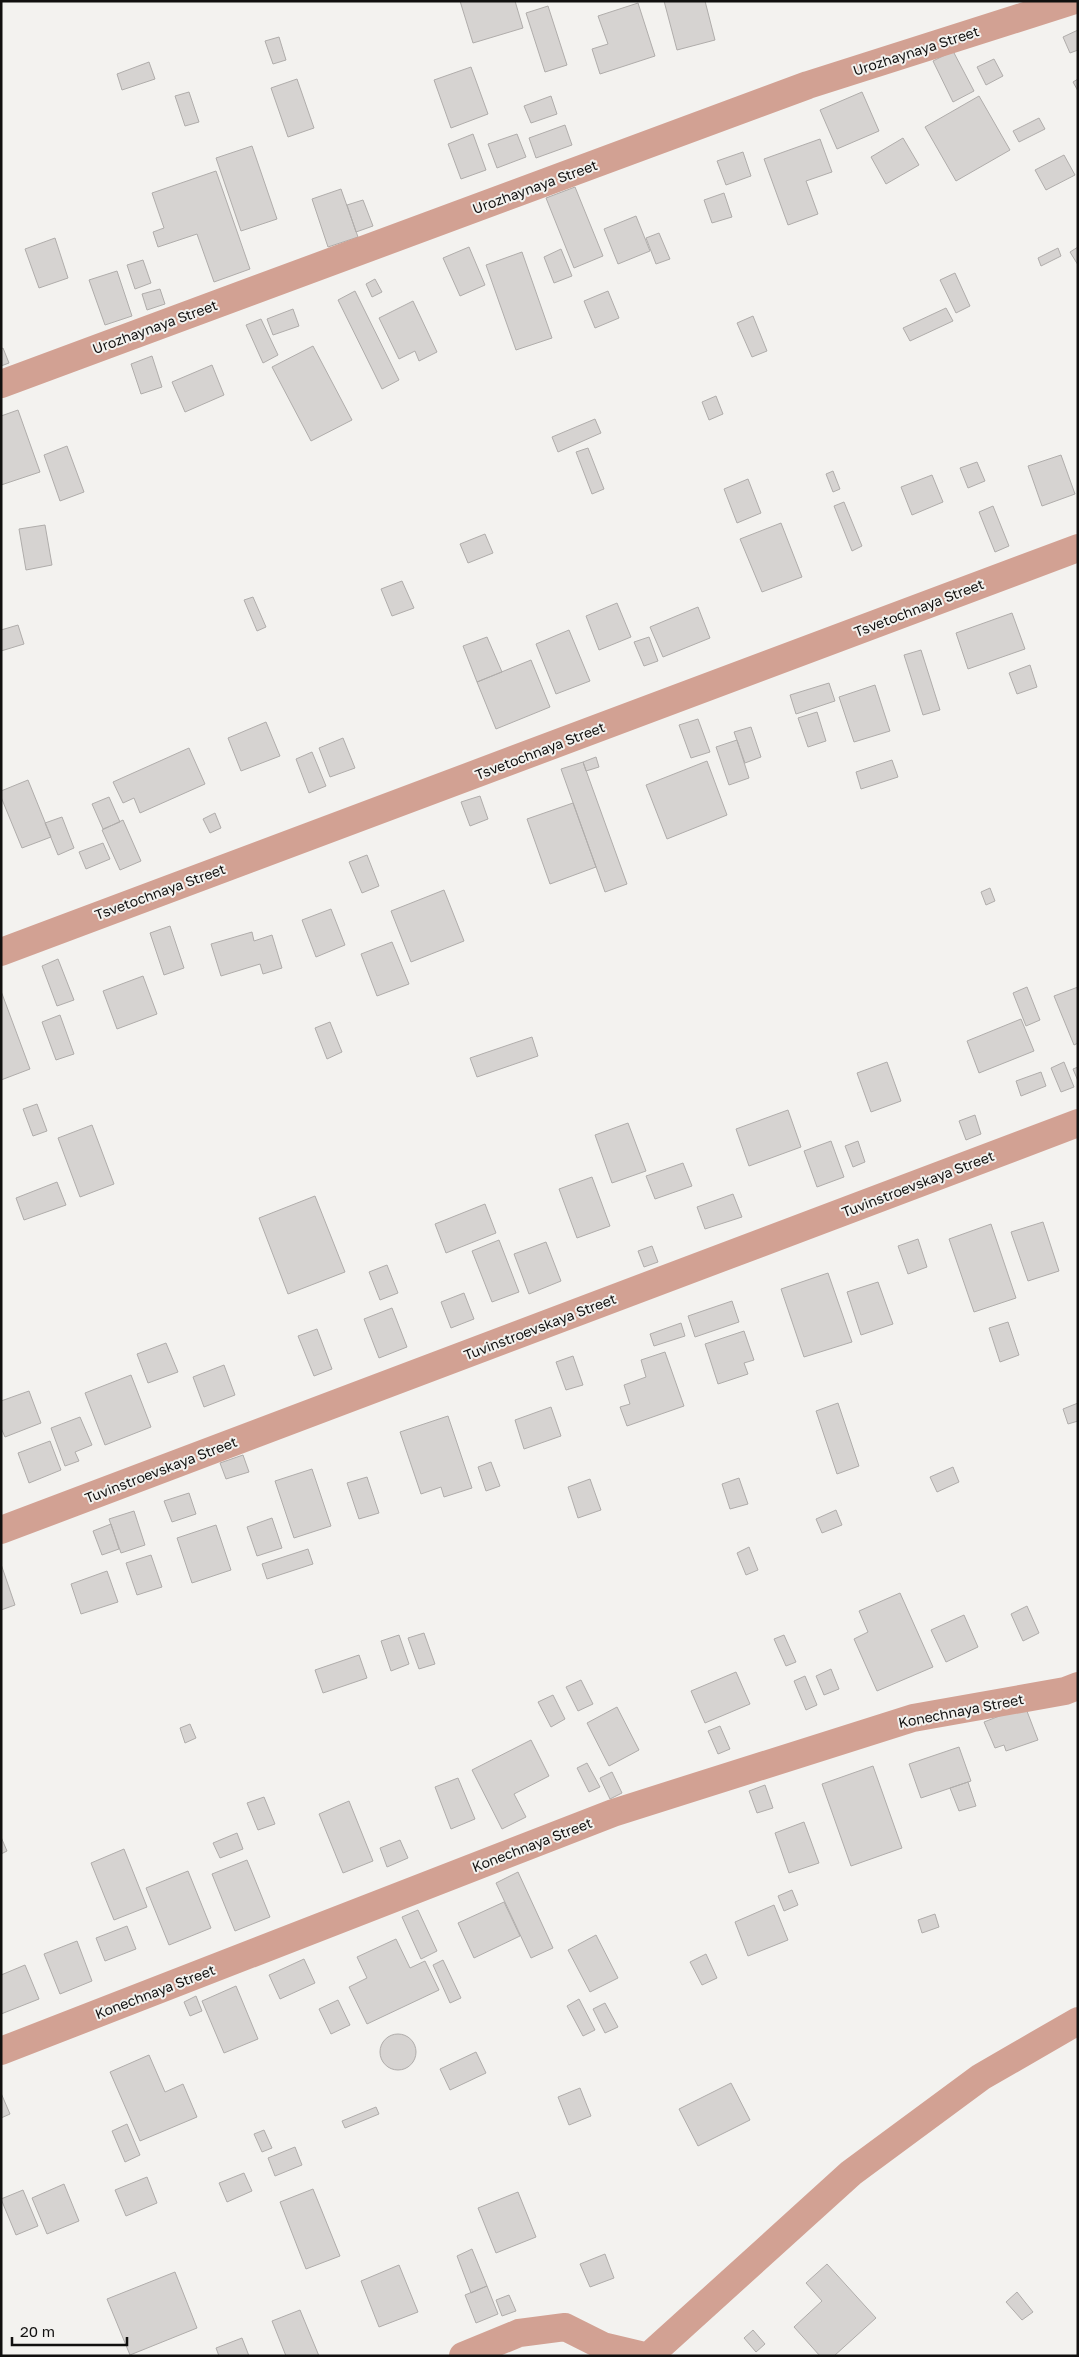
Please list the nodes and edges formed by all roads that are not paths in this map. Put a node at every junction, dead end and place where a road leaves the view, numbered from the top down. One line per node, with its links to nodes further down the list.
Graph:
1 (1072, 1): 2 (street, Urozhaynaya Street)
2 (1, 384)
3 (1078, 548): 4 (street, Tsvetochnaya Street)
4 (1, 952)
5 (1078, 1123): 6 (street, Tuvinstroevskaya Street)
6 (1, 1530)
7 (1078, 1686): 9 (street, Konechnaya Street)
8 (1078, 2021): 12 (street)
9 (1, 2051)
10 (463, 2356): 11 (street)
11 (644, 2356)
12 (649, 2356)

